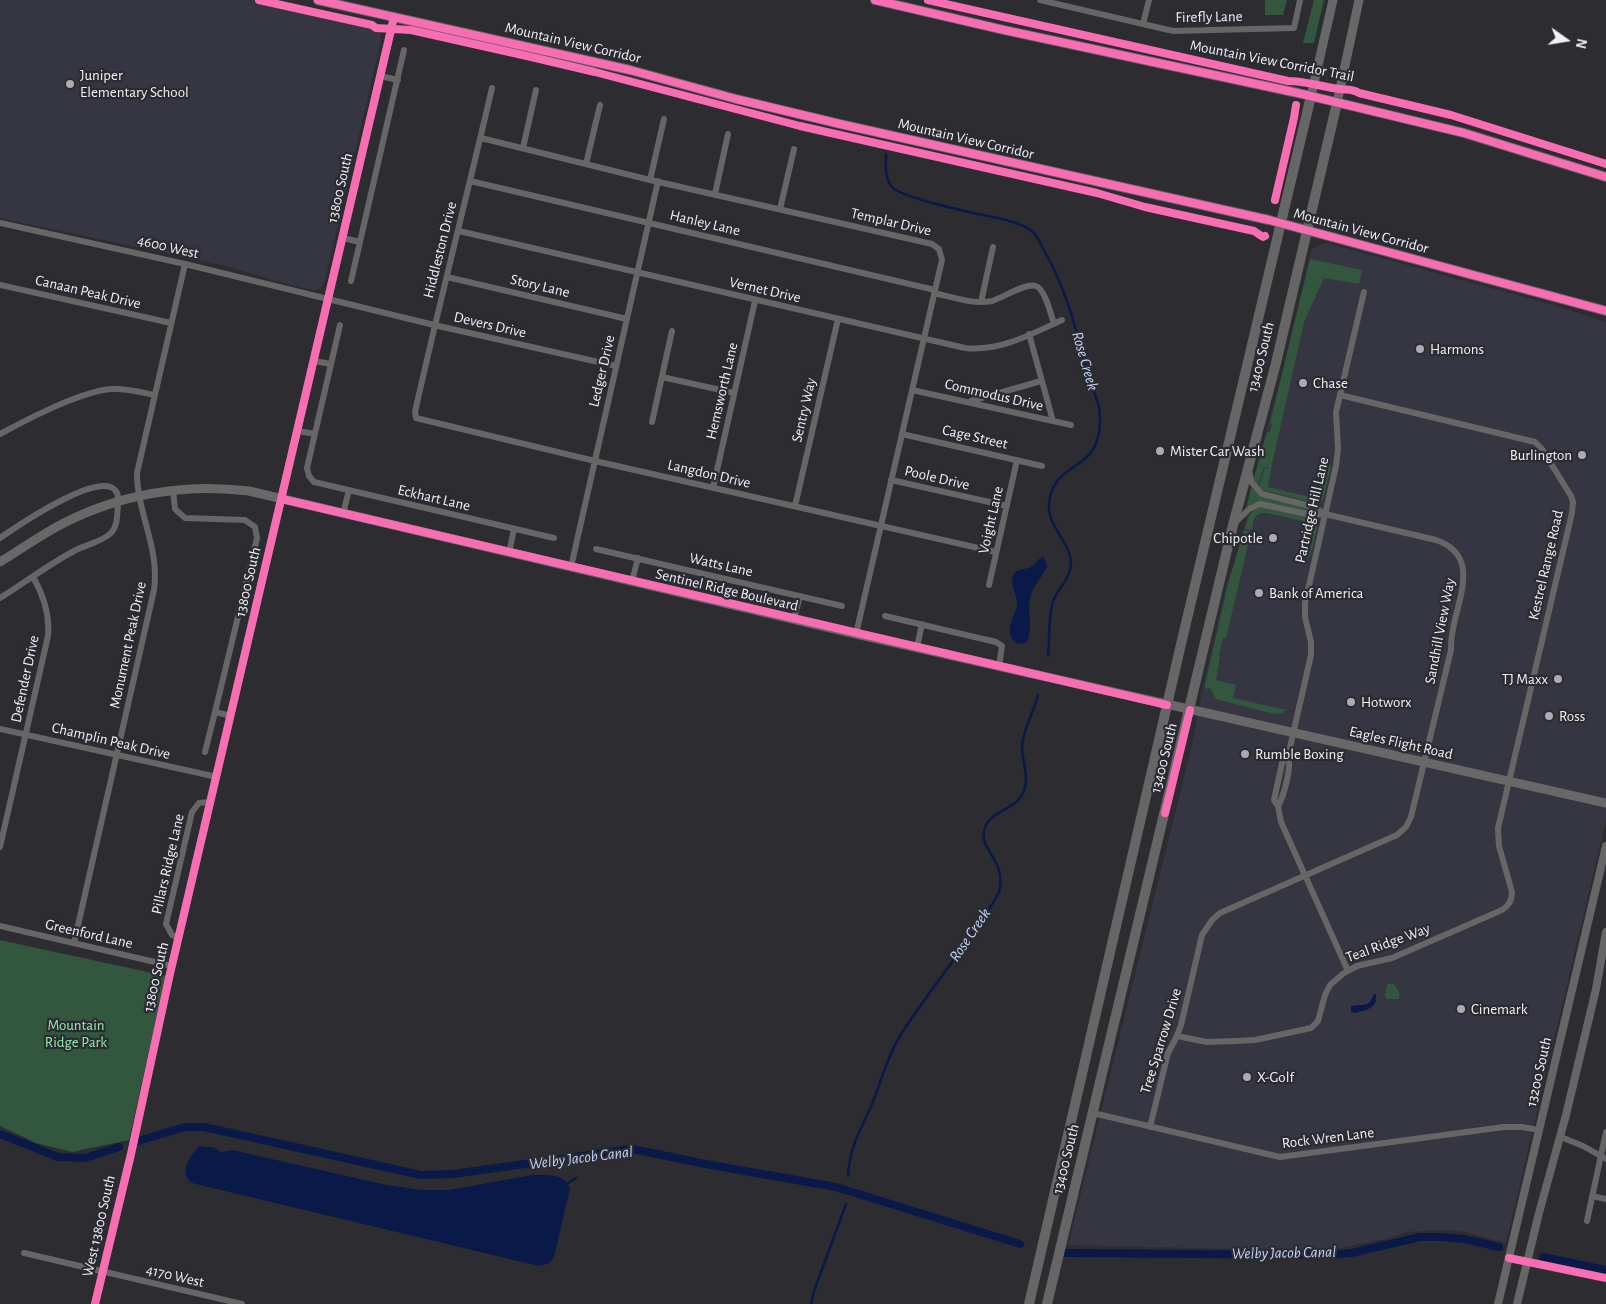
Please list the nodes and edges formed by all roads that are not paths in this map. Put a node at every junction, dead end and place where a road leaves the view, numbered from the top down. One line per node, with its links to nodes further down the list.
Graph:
1 (318, 0): 8 (highway, Mountain View Corridor)
2 (875, 0): 15 (highway)
3 (1040, 0): 9 (street, Firefly Lane)
4 (1148, 0): 9 (street)
5 (1300, 0): 9 (street, Firefly Lane)
6 (1333, 0): 15 (main road, 13400 South)
7 (1358, 0): 16 (main road, 13400 South)
8 (394, 17): 11 (street, 13800 South); 32 (highway, Mountain View Corridor)
9 (1143, 24)
10 (404, 50): 12 (street)
11 (380, 76): 12 (street); 35 (street, 13800 South)
12 (398, 80): 36 (street)
13 (492, 88): 20 (street, Hiddleston Drive)
14 (536, 90): 21 (street)
15 (1311, 96): 16 (highway); 32 (main road, 13400 South)
16 (1337, 103): 24 (highway); 34 (main road, 13400 South)
17 (600, 105): 23 (street)
18 (664, 119): 25 (street)
19 (728, 134): 28 (street)
20 (480, 138): 21 (street, Templar Drive); 26 (street, Hiddleston Drive)
21 (523, 148): 23 (street, Templar Drive)
22 (794, 149): 29 (street)
23 (586, 164): 25 (street, Templar Drive)
24 (1606, 178)
25 (650, 180): 27 (street, Templar Drive)
26 (470, 181): 31 (street, Hanley Lane); 33 (street, Hiddleston Drive)
27 (658, 181): 28 (street, Templar Drive); 31 (street, Ledger Drive)
28 (714, 194): 29 (street, Templar Drive)
29 (780, 209): 43 (street, Templar Drive)
30 (0, 223): 38 (street, 4600 West)
31 (649, 223): 39 (street, Ledger Drive); 43 (street, Hanley Lane)
32 (1281, 224): 34 (highway, Mountain View Corridor); 116 (main road, 13400 South)
33 (458, 231): 39 (street, Vernet Drive); 40 (street, Hiddleston Drive)
34 (1308, 231): 48 (highway, Mountain View Corridor); 80 (main road, 13400 South)
35 (343, 238): 36 (street); 45 (street, 13800 South)
36 (360, 242): 41 (street)
37 (993, 247): 47 (street)
38 (185, 264): 45 (street, 4600 West); 52 (street, Monument Peak Drive)
39 (637, 272): 46 (street, Vernet Drive); 49 (street, Ledger Drive)
40 (447, 277): 49 (street, Story Lane); 55 (street, Hiddleston Drive)
41 (351, 282)
42 (0, 285): 52 (street, Canaan Peak Drive)
43 (935, 291): 47 (street, Hanley Lane); 58 (street, Templar Drive)
44 (1364, 292): 67 (street, Partridge Hill Lane)
45 (329, 299): 55 (street, Devers Drive); 59 (street, 13800 South)
46 (755, 301): 50 (street, Vernet Drive); 65 (street, Hemsworth Lane)
47 (980, 302): 53 (street, Hanley Lane)
48 (1606, 311)
49 (627, 319): 61 (street, Ledger Drive)
50 (838, 319): 58 (street, Vernet Drive); 88 (street, Sentry Way)
51 (1062, 320): 53 (street, Vernet Drive)
52 (171, 323): 66 (street, Monument Peak Drive)
53 (1054, 324): 57 (street, Vernet Drive)
54 (340, 325): 60 (street)
55 (434, 325): 61 (street, Devers Drive); 69 (street, Hiddleston Drive)
56 (672, 330): 62 (street)
57 (1029, 334): 58 (street, Vernet Drive); 63 (street)
58 (924, 339): 64 (street, Templar Drive)
59 (314, 361): 60 (street); 73 (street, 13800 South)
60 (331, 364): 75 (street)
61 (616, 366): 78 (street, Ledger Drive)
62 (662, 377): 65 (street); 71 (street)
63 (1041, 380): 68 (street); 70 (street)
64 (912, 390): 68 (street, Commodus Drive); 76 (street, Templar Drive)
65 (734, 393): 82 (street, Hemsworth Lane)
66 (154, 395): 74 (street); 85 (street, Monument Peak Drive)
67 (1340, 395): 91 (street, Partridge Hill Lane); 127 (street, Kestrel Range Road)
68 (968, 402): 70 (street, Commodus Drive)
69 (416, 418): 78 (street, Langdon Drive)
70 (1053, 421): 72 (street, Commodus Drive)
71 (652, 422)
72 (1070, 425)
73 (298, 431): 75 (street); 86 (street, 13800 South)
74 (0, 434)
75 (315, 434): 84 (street, Eckhart Lane)
76 (902, 434): 77 (street, Cage Street); 81 (street, Templar Drive)
77 (1018, 460): 79 (street, Cage Street); 89 (street, Voight Lane)
78 (595, 461): 82 (street, Langdon Drive); 103 (street, Ledger Drive)
79 (1042, 466)
80 (1248, 466): 91 (street, Sandhill View Way); 92 (main road, 13400 South)
81 (891, 480): 89 (street, Poole Drive); 93 (street, Templar Drive)
82 (713, 488): 88 (street, Langdon Drive)
83 (173, 490): 85 (main road, Sentinel Ridge Boulevard); 86 (main road, Sentinel Ridge Boulevard); 118 (street)
84 (349, 490): 90 (street); 95 (street, Eckhart Lane)
85 (140, 495): 87 (main road, Sentinel Ridge Boulevard); 124 (street, Monument Peak Drive)
86 (282, 499): 90 (main road, Sentinel Ridge Boulevard); 119 (street, 13800 South)
87 (119, 501): 96 (street); 102 (main road, Sentinel Ridge Boulevard); 104 (street)
88 (795, 506): 93 (street, Langdon Drive)
89 (1007, 506): 99 (street, Voight Lane)
90 (344, 514): 100 (main road, Sentinel Ridge Boulevard)
91 (1325, 514): 92 (street, Sandhill View Way); 121 (street, Partridge Hill Lane); 125 (street, Sandhill View Way)
92 (1233, 525): 117 (main road, 13400 South)
93 (881, 526): 99 (street, Langdon Drive); 113 (street, Templar Drive)
94 (0, 529): 96 (street)
95 (514, 529): 97 (street, Eckhart Lane); 100 (street)
96 (2, 536)
97 (554, 538)
98 (596, 549): 101 (street, Watts Lane)
99 (996, 552): 106 (street, Voight Lane)
100 (509, 553): 103 (main road, Sentinel Ridge Boulevard)
101 (638, 558): 105 (street); 107 (street, Watts Lane)
102 (0, 562)
103 (571, 567): 105 (main road, Sentinel Ridge Boulevard)
104 (33, 577): 108 (street); 122 (street, Defender Drive)
105 (632, 581): 111 (main road, Sentinel Ridge Boulevard)
106 (989, 586)
107 (800, 596): 109 (street, Watts Lane); 111 (street)
108 (0, 598)
109 (842, 606)
110 (885, 616): 112 (street)
111 (794, 619): 113 (main road, Sentinel Ridge Boulevard)
112 (922, 624): 114 (street); 115 (street)
113 (856, 634): 114 (main road, Sentinel Ridge Boulevard)
114 (917, 648): 115 (main road, Sentinel Ridge Boulevard)
115 (999, 666): 116 (main road, Sentinel Ridge Boulevard)
116 (1167, 705): 117 (main road, Sentinel Ridge Boulevard); 154 (main road, 13400 South)
117 (1190, 710): 121 (main road, Eagles Flight Road); 140 (main road, 13400 South)
118 (215, 712): 119 (street); 123 (street)
119 (231, 716): 126 (street, 13800 South)
120 (0, 729): 122 (street, Champlin Peak Drive)
121 (1293, 733): 125 (main road, Eagles Flight Road); 132 (street)
122 (26, 734): 124 (street, Champlin Peak Drive); 131 (street, Defender Drive)
123 (205, 752)
124 (117, 755): 126 (street, Champlin Peak Drive); 136 (street, Monument Peak Drive)
125 (1424, 763): 127 (main road, Eagles Flight Road); 132 (street, Tree Sparrow Drive)
126 (217, 777): 128 (street, 13800 South)
127 (1508, 781): 129 (main road, Eagles Flight Road); 138 (street, Teal Ridge Way)
128 (211, 802): 135 (street, 13800 South); 135 (street, Pillars Ridge Lane)
129 (1606, 803)
130 (1606, 846): 142 (street, 13200 South)
131 (0, 847)
132 (1305, 876): 138 (street); 139 (street, Tree Sparrow Drive)
133 (0, 926): 136 (street, Greenford Lane)
134 (1606, 932): 144 (street)
135 (179, 938): 137 (street, 13800 South)
136 (74, 943): 137 (street, Greenford Lane)
137 (172, 966): 145 (street, 13800 South)
138 (1348, 970): 139 (street, Teal Ridge Way)
139 (1177, 1036): 141 (street, Tree Sparrow Drive)
140 (1093, 1113): 141 (street, Rock Wren Lane); 155 (main road, 13400 South)
141 (1150, 1127): 142 (street, Rock Wren Lane)
142 (1539, 1130): 156 (street, 13200 South)
143 (1606, 1132): 146 (street)
144 (1561, 1137): 146 (street); 157 (street)
145 (131, 1154): 151 (street, West 13800 South)
146 (1603, 1157): 147 (street)
147 (1592, 1196): 148 (street); 149 (street)
148 (1606, 1199)
149 (1586, 1221)
150 (24, 1253): 151 (street, 4170 West)
151 (102, 1272): 152 (street, West 13800 South); 153 (street, 4170 West)
152 (95, 1304)
153 (242, 1304)
154 (1029, 1304)
155 (1047, 1304)
156 (1498, 1304)
157 (1518, 1304)

